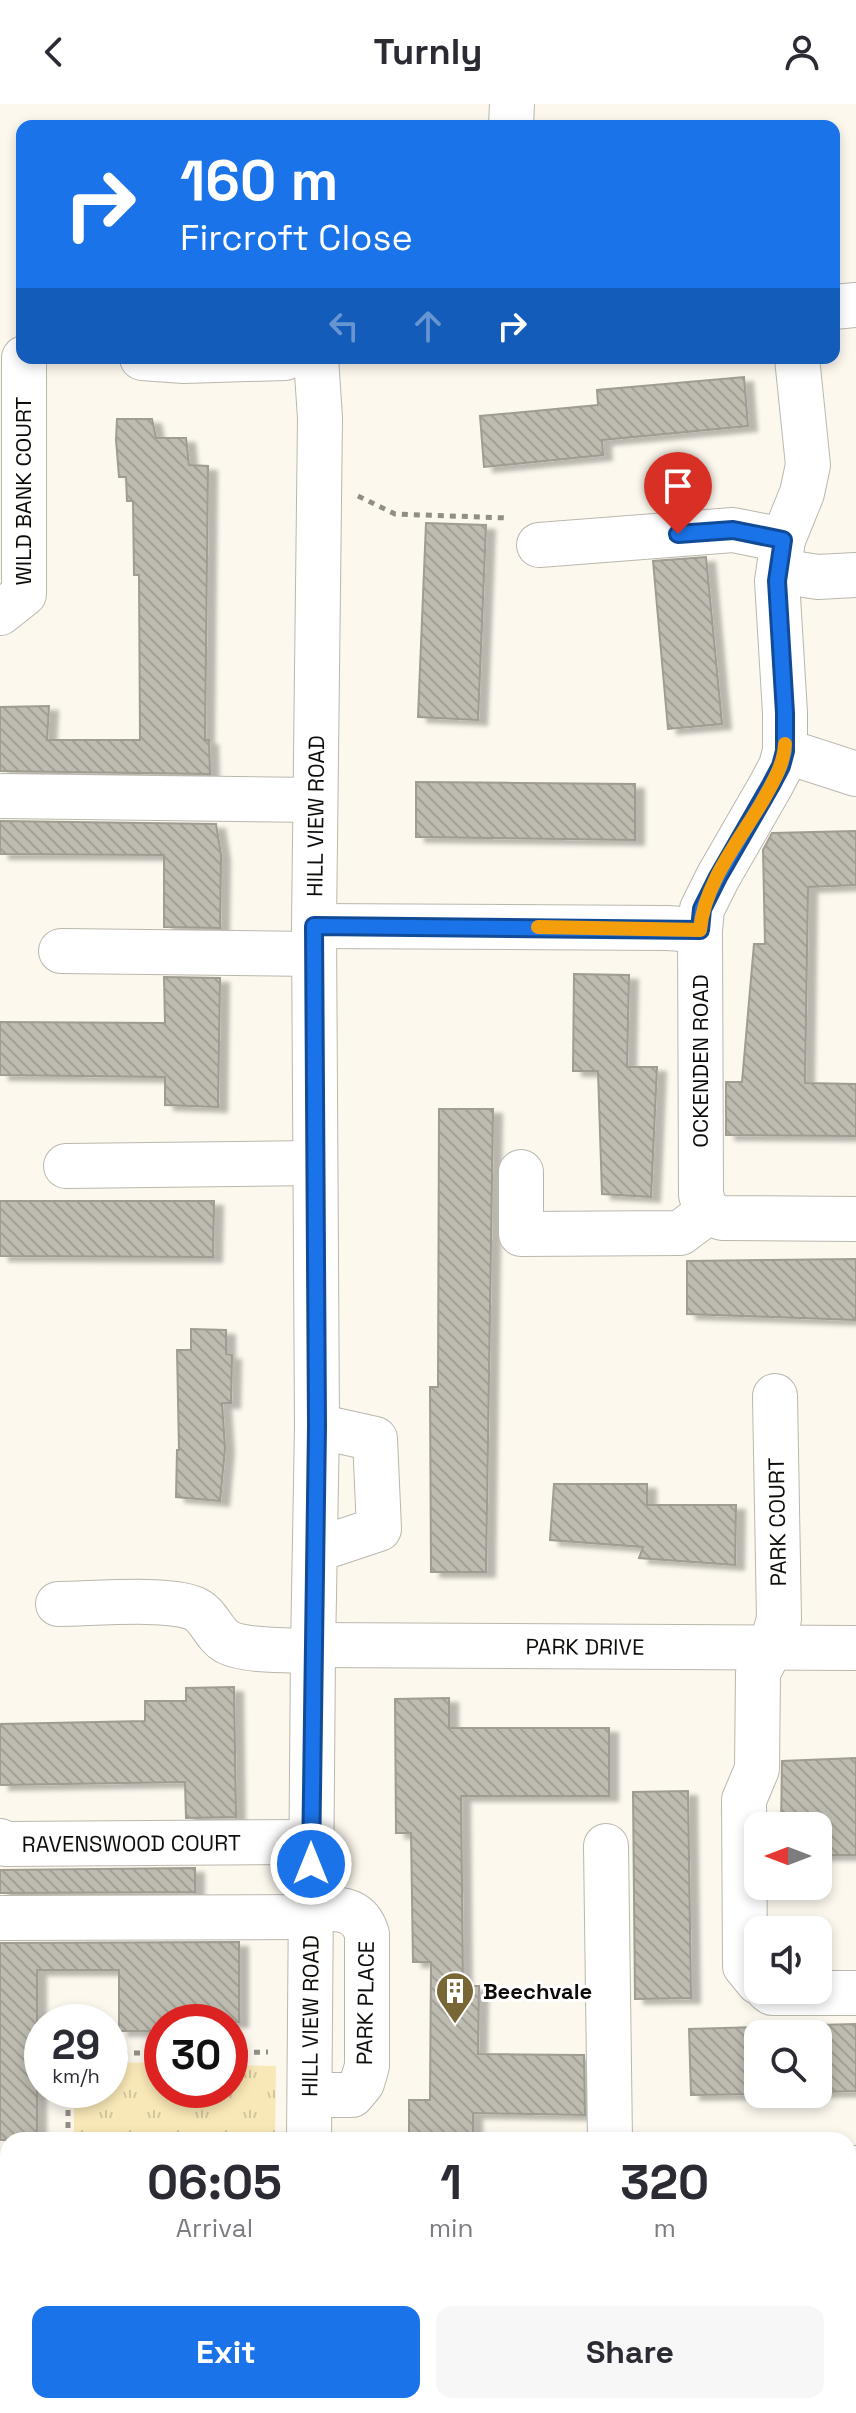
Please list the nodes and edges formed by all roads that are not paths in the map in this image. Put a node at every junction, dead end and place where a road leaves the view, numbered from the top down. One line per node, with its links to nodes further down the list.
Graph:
1 (24, 364): 7 (street, WILD BANK COURT)
2 (316, 364): 11 (street, HILL VIEW ROAD)
3 (798, 364): 5 (street, OCKENDEN ROAD)
4 (539, 545): 5 (street)
5 (781, 556): 6 (street); 8 (street, OCKENDEN ROAD)
6 (856, 575)
7 (0, 613)
8 (785, 751): 9 (street); 12 (street, OCKENDEN ROAD)
9 (856, 774)
10 (0, 796): 11 (street)
11 (315, 800): 13 (street, HILL VIEW ROAD)
12 (700, 930): 13 (street); 18 (street, OCKENDEN ROAD)
13 (314, 940): 14 (street); 15 (street, HILL VIEW ROAD)
14 (61, 951)
15 (315, 1163): 16 (street); 21 (street, HILL VIEW ROAD)
16 (66, 1166)
17 (521, 1172): 18 (street)
18 (707, 1213): 19 (street)
19 (856, 1219)
20 (775, 1396): 24 (street, PARK COURT)
21 (317, 1426): 22 (street, HILL VIEW ROAD); 22 (street)
22 (316, 1550): 25 (street, HILL VIEW ROAD)
23 (58, 1604): 25 (street, PARK DRIVE)
24 (771, 1647): 25 (street, PARK DRIVE); 26 (street, PARK DRIVE); 31 (street, PARK COURT)
25 (313, 1648): 28 (street, HILL VIEW ROAD)
26 (856, 1648)
27 (0, 1841): 28 (street, RAVENSWOOD COURT)
28 (311, 1842): 30 (street, HILL VIEW ROAD)
29 (606, 1846): 37 (street)
30 (311, 1913): 32 (street); 35 (street, PARK PLACE)
31 (745, 1916)
32 (0, 1918)
33 (832, 1993): 34 (street)
34 (856, 1993)
35 (310, 2095): 36 (street, HILL VIEW ROAD)
36 (309, 2132)
37 (610, 2132)

